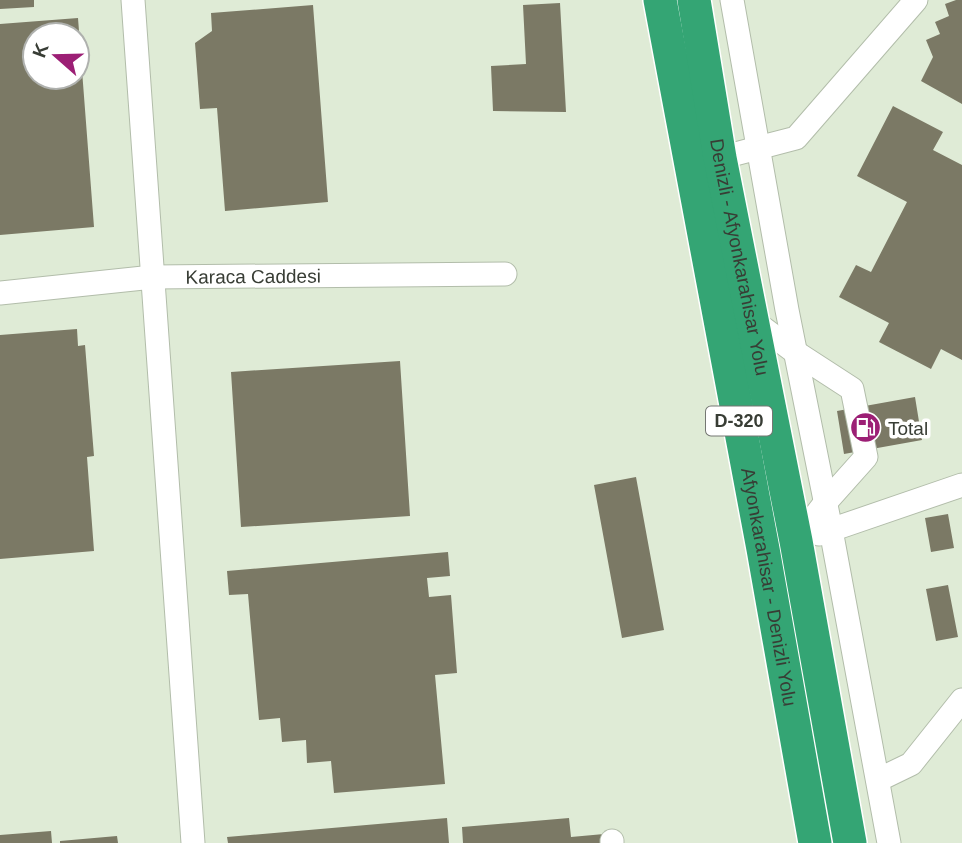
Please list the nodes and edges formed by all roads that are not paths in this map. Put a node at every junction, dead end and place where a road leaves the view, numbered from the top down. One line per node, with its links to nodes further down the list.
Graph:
1 (132, 0): 9 (street)
2 (660, 0): 20 (highway, Afyonkarahisar - Denizli Yolu / D-320)
3 (694, 0): 7 (highway, Denizli - Afyonkarahisar Yolu / D-320)
4 (732, 0): 6 (street)
5 (916, 0): 6 (street)
6 (758, 149): 7 (street); 12 (street)
7 (720, 158): 11 (highway, Denizli - Afyonkarahisar Yolu / D-320)
8 (505, 274): 9 (street, Karaca Caddesi)
9 (153, 277): 10 (street, Karaca Caddesi); 19 (street)
10 (0, 293)
11 (752, 320): 12 (street); 16 (highway, Denizli - Afyonkarahisar Yolu / D-320)
12 (795, 352): 14 (street); 14 (street)
13 (962, 485): 15 (street)
14 (825, 503): 15 (street); 16 (street)
15 (831, 530): 16 (street); 18 (street)
16 (796, 541): 21 (highway, Denizli - Afyonkarahisar Yolu / D-320)
17 (962, 700): 18 (street)
18 (878, 780): 22 (street)
19 (193, 843)
20 (815, 843)
21 (850, 843)
22 (889, 843)

